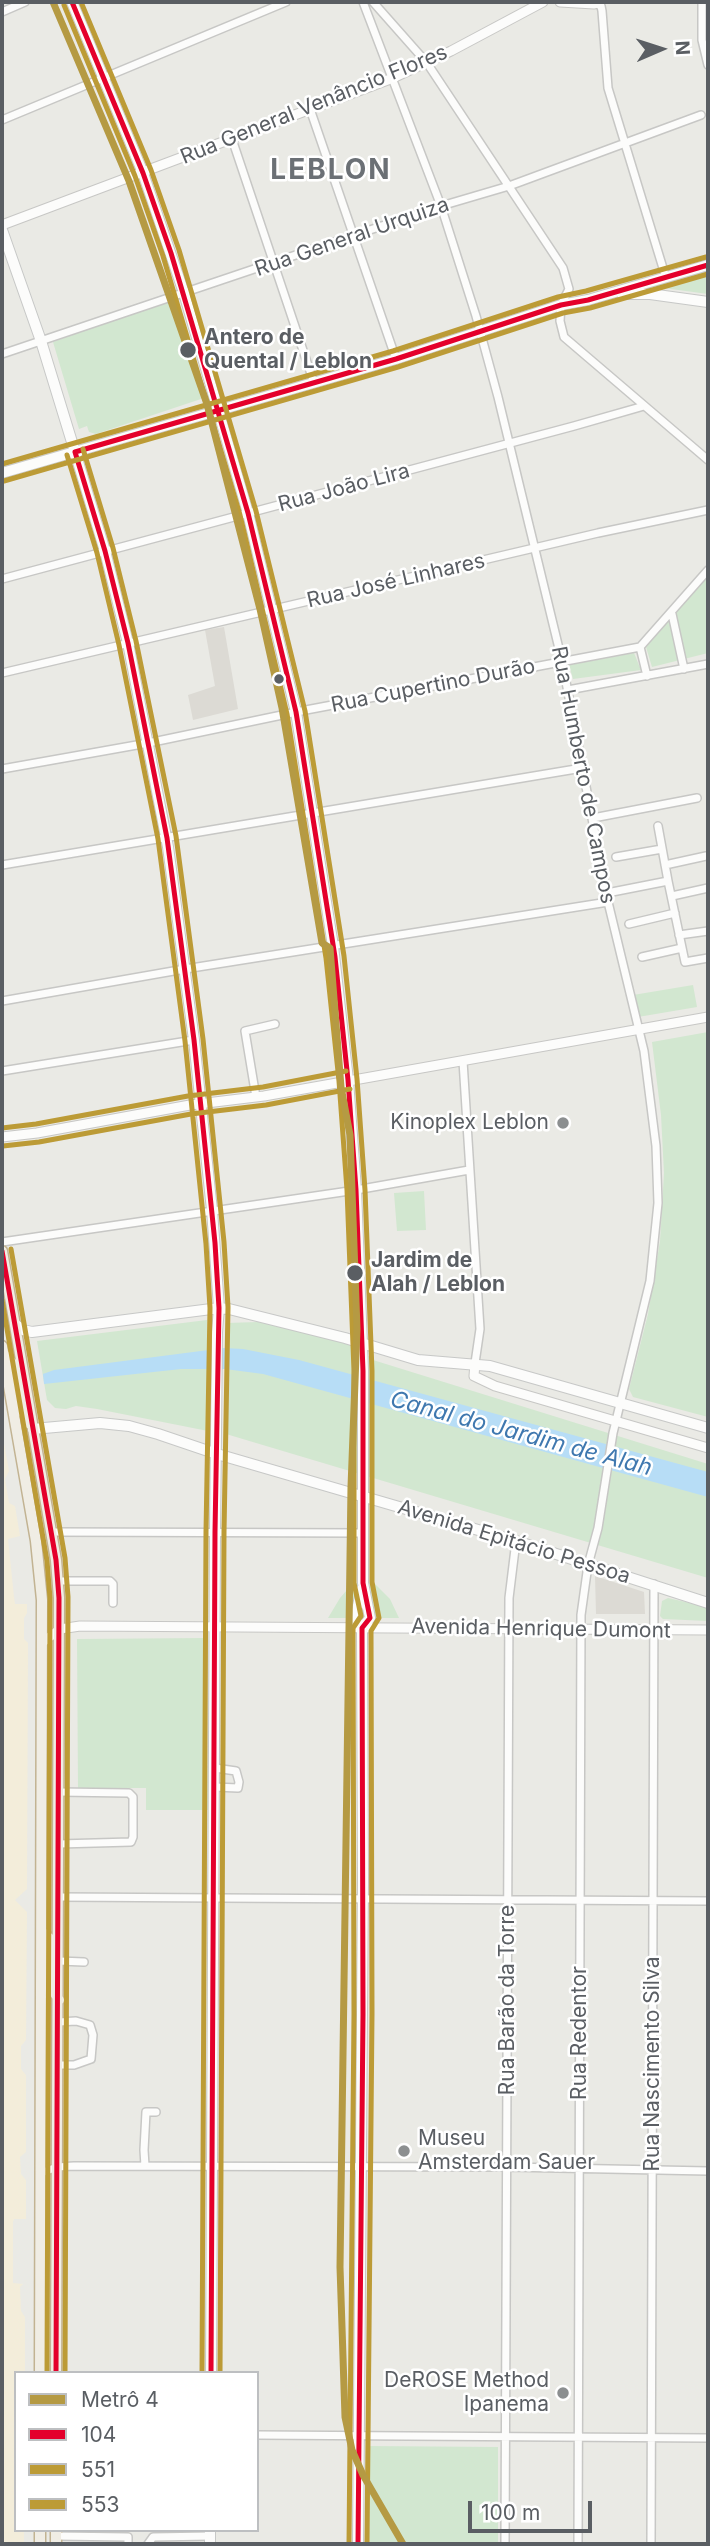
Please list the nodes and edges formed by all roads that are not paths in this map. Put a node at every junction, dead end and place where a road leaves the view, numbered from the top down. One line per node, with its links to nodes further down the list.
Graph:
1 (24, 2): 10 (street)
2 (72, 2): 14 (main road)
3 (286, 2): 14 (street)
4 (363, 2): 13 (street, Rua Humberto de Campos)
5 (373, 2): 11 (street)
6 (543, 2): 11 (street, Rua General Venâncio Flores)
7 (560, 2): 9 (street)
8 (702, 2): 12 (street)
9 (598, 3): 19 (street)
10 (2, 12)
11 (427, 63): 13 (street, Rua General Venâncio Flores); 21 (street)
12 (708, 65)
13 (393, 78): 15 (street, Rua General Venâncio Flores); 22 (street, Rua Humberto de Campos)
14 (103, 79): 17 (street); 20 (main road)
15 (310, 109): 18 (street, Rua General Venâncio Flores); 24 (street)
16 (701, 115): 19 (street, Rua General Urquiza)
17 (2, 120)
18 (232, 139): 20 (street, Rua General Venâncio Flores); 25 (street)
19 (624, 143): 21 (street, Rua General Urquiza); 27 (street)
20 (143, 173): 23 (street, Rua General Venâncio Flores); 28 (main road)
21 (509, 186): 22 (street, Rua General Urquiza); 31 (street)
22 (441, 206): 24 (street, Rua General Urquiza); 32 (street, Rua Humberto de Campos)
23 (2, 228): 33 (main road)
24 (354, 236): 25 (street, Rua General Urquiza); 35 (street)
25 (274, 263): 28 (street, Rua General Urquiza); 36 (street)
26 (708, 265): 27 (main road)
27 (666, 278): 29 (main road)
28 (184, 293): 33 (street, Rua General Urquiza); 38 (main road)
29 (608, 294): 30 (main road); 31 (main road)
30 (708, 302)
31 (561, 305): 32 (main road); 37 (street)
32 (481, 331): 35 (main road); 39 (street, Rua Humberto de Campos)
33 (41, 341): 34 (street, Rua General Urquiza); 40 (main road)
34 (2, 354)
35 (396, 359): 36 (main road)
36 (314, 383): 38 (main road)
37 (645, 405): 39 (street, Rua João Lira); 41 (street)
38 (218, 411): 40 (main road); 44 (main road)
39 (509, 443): 44 (street, Rua João Lira); 45 (street, Rua Humberto de Campos)
40 (75, 452): 42 (main road); 46 (main road)
41 (708, 460)
42 (2, 472)
43 (708, 510): 45 (street, Rua José Linhares)
44 (248, 513): 46 (street, Rua João Lira); 49 (main road)
45 (536, 548): 49 (street, Rua José Linhares); 53 (street, Rua Humberto de Campos)
46 (104, 551): 48 (street, Rua João Lira); 51 (main road)
47 (708, 570): 50 (street)
48 (2, 579)
49 (273, 610): 51 (street, Rua José Linhares); 59 (main road)
50 (671, 614): 52 (street); 55 (street)
51 (128, 643): 56 (street, Rua José Linhares); 60 (main road)
52 (640, 648): 53 (street, Rua Cupertino Durão); 57 (street)
53 (562, 661): 58 (street, Rua Humberto de Campos); 59 (street, Rua Cupertino Durão)
54 (708, 664): 55 (street)
55 (684, 668): 57 (street)
56 (2, 673)
57 (647, 676): 58 (street)
58 (568, 690): 61 (street, Rua Humberto de Campos)
59 (296, 712): 60 (street, Rua Cupertino Durão); 64 (main road)
60 (148, 743): 62 (street, Rua Cupertino Durão); 67 (main road)
61 (582, 768): 64 (street); 65 (street, Rua Humberto de Campos)
62 (2, 769)
63 (697, 798): 65 (street)
64 (312, 812): 67 (street); 81 (main road)
65 (593, 818): 76 (street, Rua Humberto de Campos)
66 (658, 826): 68 (street)
67 (167, 838): 71 (street); 85 (main road)
68 (663, 849): 70 (street); 72 (street)
69 (706, 856): 72 (street)
70 (616, 858)
71 (2, 865)
72 (665, 865): 73 (street)
73 (668, 881): 75 (street); 76 (street)
74 (708, 888): 75 (street)
75 (672, 896): 77 (street)
76 (607, 897): 81 (street); 89 (street, Rua Humberto de Campos)
77 (675, 913): 78 (street); 80 (street)
78 (628, 924)
79 (708, 931): 80 (street)
80 (679, 935): 82 (street)
81 (333, 946): 85 (street); 93 (main road)
82 (682, 948): 83 (street); 84 (street)
83 (642, 957)
84 (708, 958)
85 (184, 969): 86 (street); 90 (main road)
86 (2, 1001)
87 (708, 1017): 89 (street)
88 (275, 1024): 94 (street)
89 (639, 1030): 91 (street); 107 (street, Rua Humberto de Campos)
90 (194, 1040): 92 (street); 95 (main road)
91 (463, 1061): 93 (street); 97 (street)
92 (2, 1071)
93 (348, 1080): 94 (street); 98 (main road)
94 (256, 1097): 95 (street)
95 (201, 1104): 96 (street); 99 (main road)
96 (2, 1137)
97 (469, 1170): 98 (street); 106 (street)
98 (356, 1190): 99 (street); 104 (main road)
99 (212, 1210): 100 (street); 102 (main road)
100 (2, 1242)
101 (2, 1251): 103 (highway)
102 (219, 1308): 103 (main road); 104 (main road); 112 (main road)
103 (15, 1324): 110 (highway)
104 (362, 1343): 106 (main road); 113 (main road)
105 (2, 1350): 110 (highway); 130 (highway)
106 (475, 1363): 107 (main road); 108 (street)
107 (621, 1403): 108 (street, Rua Humberto de Campos); 109 (main road)
108 (616, 1423): 111 (street); 118 (street, Rua Humberto de Campos)
109 (708, 1428)
110 (33, 1429): 112 (main road, Avenida Epitácio Pessoa); 114 (highway)
111 (708, 1448)
112 (217, 1454): 113 (main road, Avenida Epitácio Pessoa); 115 (main road)
113 (364, 1497): 116 (main road); 117 (main road, Avenida Epitácio Pessoa)
114 (51, 1532): 115 (street); 119 (highway)
115 (215, 1532): 116 (street); 123 (main road)
116 (364, 1533): 124 (main road)
117 (516, 1541): 118 (main road, Avenida Epitácio Pessoa); 125 (street, Rua Barão da Torre)
118 (588, 1565): 120 (main road, Avenida Epitácio Pessoa); 127 (street, Rua Redentor)
119 (57, 1581): 121 (street); 126 (highway)
120 (654, 1584): 122 (main road, Avenida Epitácio Pessoa); 129 (street, Rua Nascimento Silva)
121 (113, 1603)
122 (708, 1603)
123 (216, 1626): 124 (street, Avenida Henrique Dumont); 126 (street, Avenida Henrique Dumont); 131 (main road)
124 (362, 1628): 125 (street, Avenida Henrique Dumont); 137 (main road)
125 (509, 1628): 127 (street, Avenida Henrique Dumont); 138 (street, Rua Barão da Torre)
126 (60, 1629): 130 (street); 133 (highway)
127 (581, 1629): 129 (street, Avenida Henrique Dumont); 139 (street, Rua Redentor)
128 (708, 1630): 129 (street, Avenida Henrique Dumont)
129 (655, 1631): 140 (street, Rua Nascimento Silva)
130 (43, 1642): 142 (highway)
131 (215, 1768): 132 (main road); 132 (street)
132 (215, 1787): 136 (main road)
133 (59, 1792): 134 (highway); 134 (street)
134 (59, 1844): 135 (highway)
135 (59, 1897): 136 (street); 143 (highway)
136 (215, 1898): 137 (street); 150 (main road)
137 (363, 1899): 138 (street); 151 (main road)
138 (508, 1899): 139 (street); 153 (street, Rua Barão da Torre)
139 (580, 1899): 140 (street); 154 (street, Rua Redentor)
140 (653, 1900): 141 (street); 155 (street, Rua Nascimento Silva)
141 (708, 1901)
142 (42, 1932): 145 (highway); 157 (highway)
143 (59, 1961): 144 (street); 145 (highway)
144 (84, 1962)
145 (59, 2000): 146 (highway)
146 (59, 2022): 147 (highway); 147 (street)
147 (58, 2065): 152 (highway)
148 (156, 2112): 149 (street)
149 (145, 2166): 150 (street); 152 (street)
150 (212, 2166): 151 (street); 160 (main road)
151 (360, 2166): 153 (street); 162 (main road)
152 (57, 2167): 157 (street); 159 (highway)
153 (508, 2167): 154 (street); 163 (street, Rua Barão da Torre)
154 (579, 2169): 155 (street); 164 (street, Rua Redentor)
155 (653, 2170): 156 (street); 165 (street, Rua Nascimento Silva)
156 (708, 2171)
157 (41, 2173): 158 (highway)
158 (40, 2371)
159 (56, 2371)
160 (211, 2371)
161 (259, 2435): 162 (street)
162 (359, 2437): 163 (street); 171 (main road)
163 (505, 2437): 164 (street); 172 (street, Rua Barão da Torre)
164 (578, 2437): 165 (street); 173 (street, Rua Redentor)
165 (650, 2437): 166 (street); 174 (street, Rua Nascimento Silva)
166 (708, 2438)
167 (56, 2537): 169 (street)
168 (210, 2537): 170 (street)
169 (128, 2544)
170 (148, 2544)
171 (358, 2544)
172 (505, 2544)
173 (578, 2544)
174 (651, 2544)

